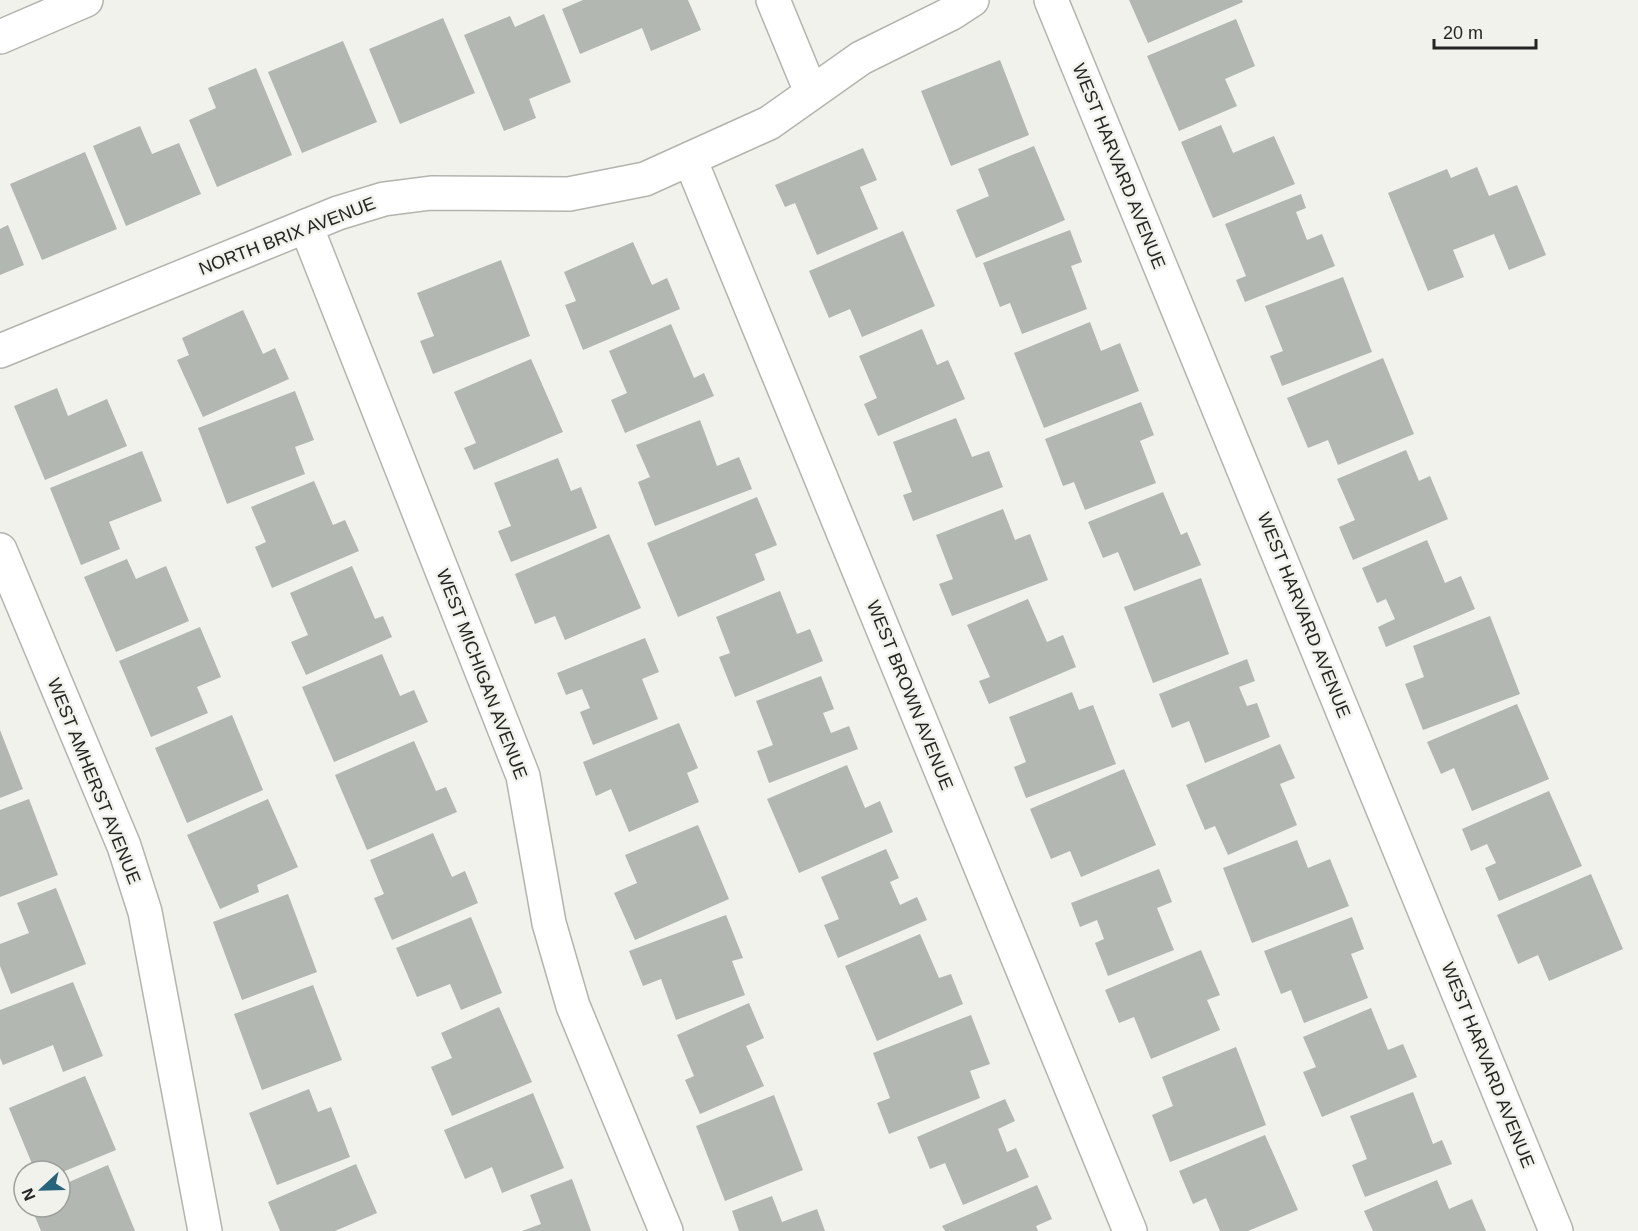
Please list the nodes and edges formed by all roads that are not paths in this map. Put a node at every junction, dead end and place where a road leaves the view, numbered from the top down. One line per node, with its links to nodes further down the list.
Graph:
1 (86, 0): 5 (street)
2 (773, 0): 6 (street)
3 (972, 0): 6 (street, NORTH BRIX AVENUE)
4 (1052, 0): 14 (street, WEST HARVARD AVENUE)
5 (0, 37)
6 (811, 92): 7 (street, NORTH BRIX AVENUE)
7 (690, 159): 8 (street, NORTH BRIX AVENUE); 13 (street, WEST BROWN AVENUE)
8 (306, 226): 9 (street, NORTH BRIX AVENUE); 12 (street, WEST MICHIGAN AVENUE)
9 (0, 351)
10 (0, 550): 11 (street, WEST AMHERST AVENUE)
11 (205, 1231)
12 (666, 1231)
13 (1130, 1231)
14 (1556, 1231)

